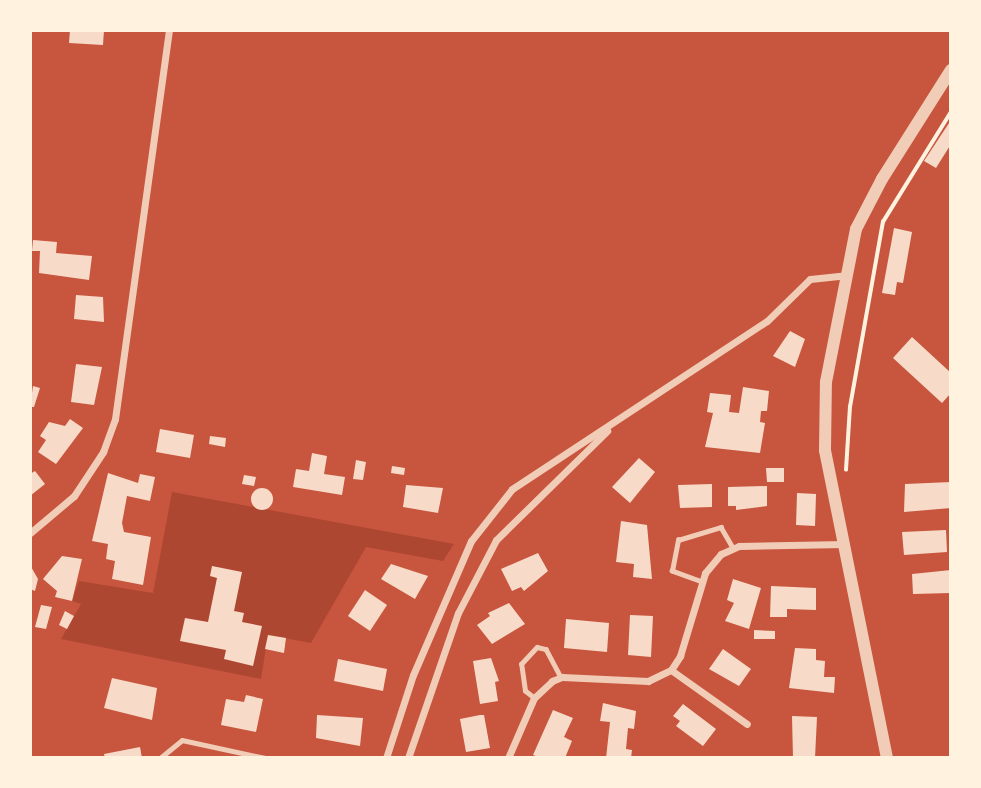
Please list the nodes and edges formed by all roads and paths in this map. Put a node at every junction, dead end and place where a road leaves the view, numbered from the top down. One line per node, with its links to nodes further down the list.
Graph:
1 (169, 30): 7 (street)
2 (951, 70): 4 (street)
3 (951, 112): 6 (path)
4 (846, 275): 5 (street); 8 (street)
5 (616, 422): 17 (street); 18 (street)
6 (845, 475)
7 (30, 533)
8 (845, 544): 9 (street); 20 (street)
9 (733, 548): 10 (street); 10 (lane)
10 (702, 582): 11 (street)
11 (671, 670): 12 (street); 14 (street)
12 (562, 677): 13 (street); 13 (lane)
13 (534, 698): 19 (street)
14 (747, 724)
15 (160, 758): 16 (lane)
16 (265, 758)
17 (386, 758)
18 (408, 758)
19 (508, 758)
20 (887, 758)

